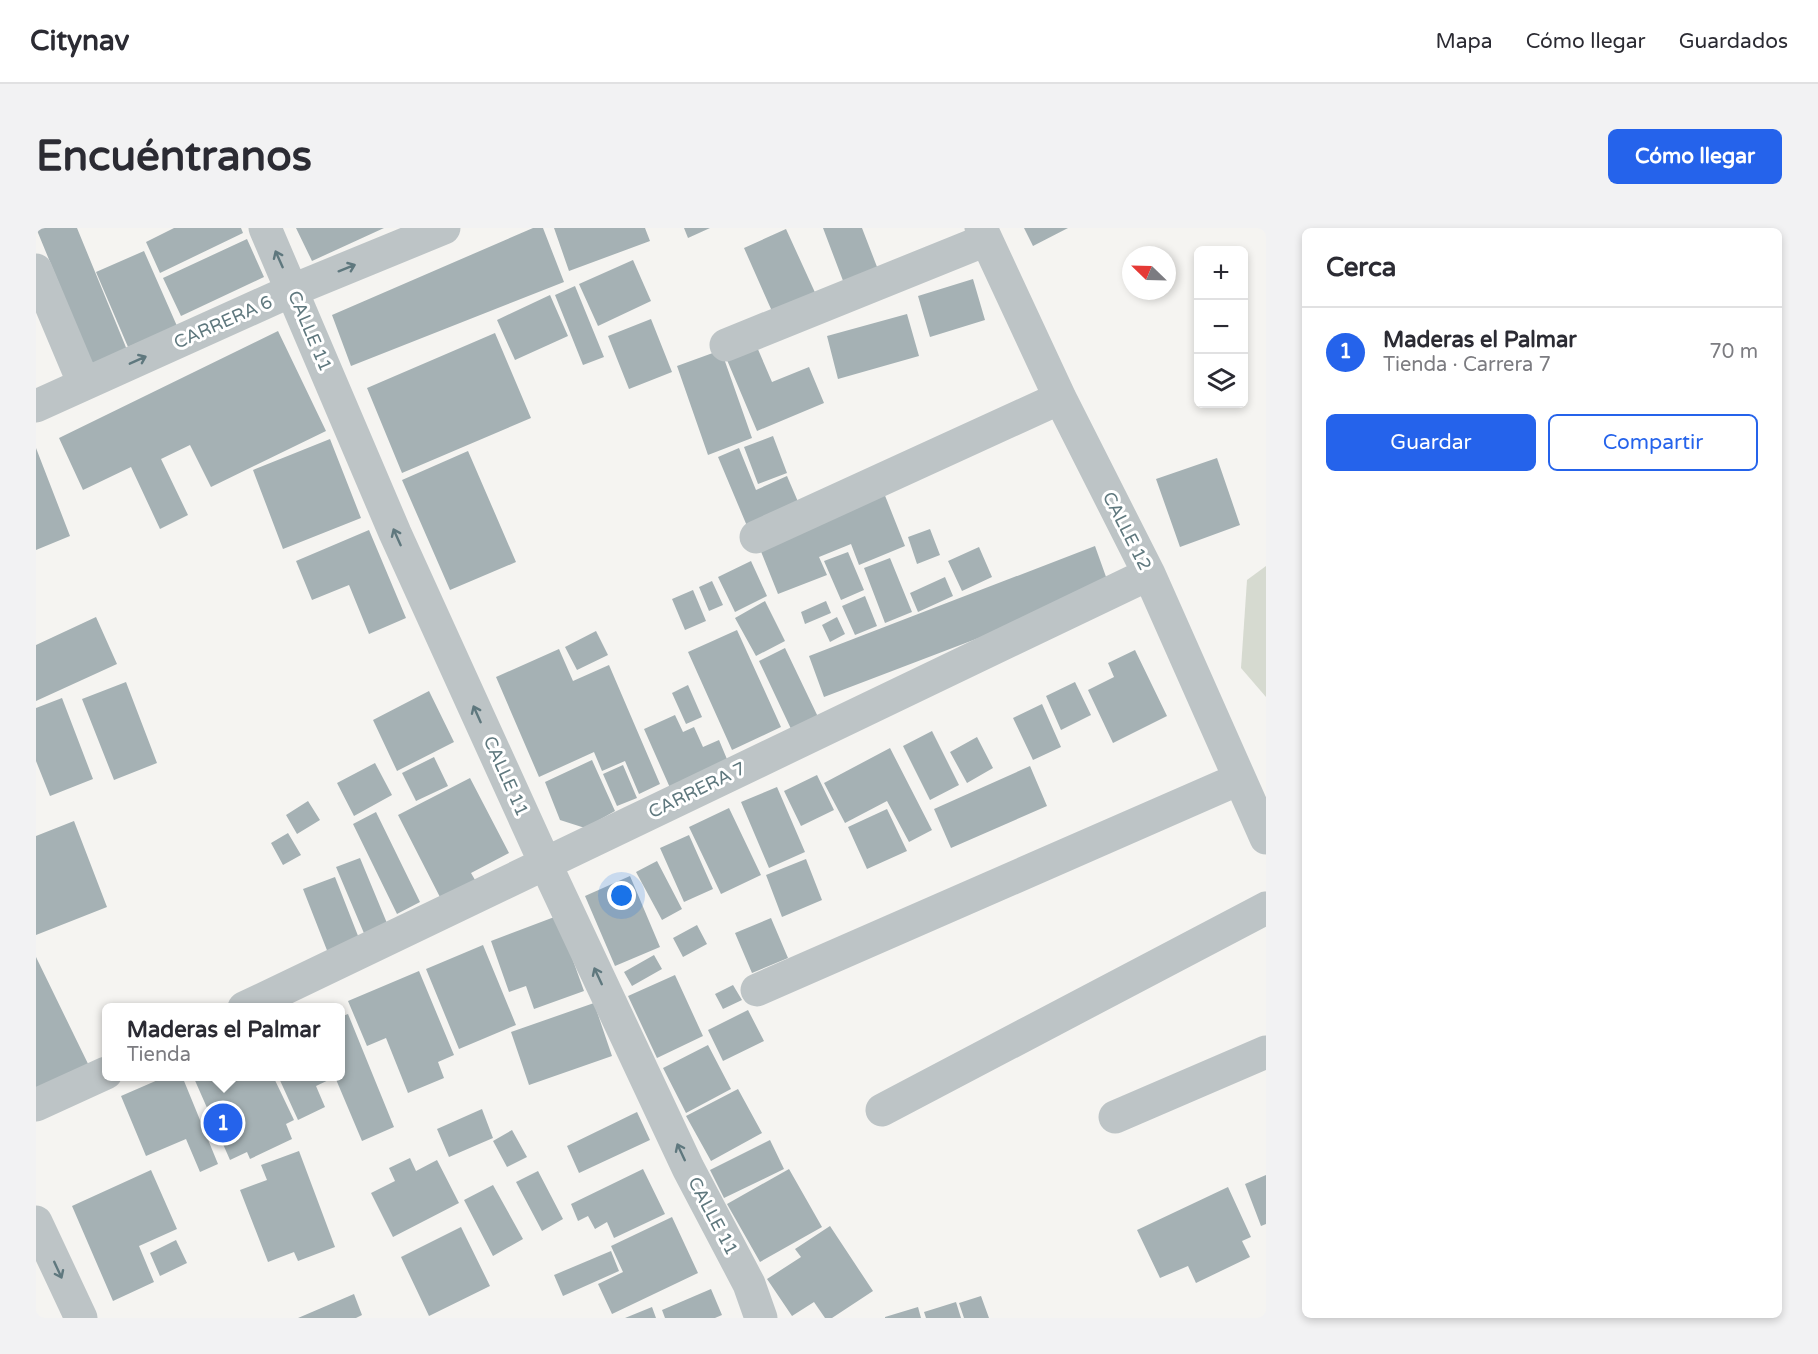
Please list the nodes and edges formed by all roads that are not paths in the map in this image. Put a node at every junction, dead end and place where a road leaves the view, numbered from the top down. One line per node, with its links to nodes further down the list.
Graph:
1 (265, 228): 5 (street, CALLE 11, one-way to 1)
2 (444, 228): 5 (street, CARRERA 6, one-way to 2)
3 (984, 234): 6 (street); 8 (street, CALLE 12)
4 (36, 270): 7 (street)
5 (293, 290): 7 (street, CARRERA 6, one-way to 5); 14 (street, CALLE 11, one-way to 5)
6 (726, 345)
7 (84, 384): 9 (street, CARRERA 6)
8 (1060, 398): 10 (street); 11 (street, CALLE 12)
9 (36, 406)
10 (756, 537)
11 (1149, 574): 12 (street, CALLE 12); 14 (street, CARRERA 7)
12 (1239, 779): 13 (street, CALLE 12); 16 (street)
13 (1264, 828)
14 (545, 863): 17 (street, CARRERA 7); 25 (street, CALLE 11, one-way to 14)
15 (1266, 908): 21 (street)
16 (757, 990)
17 (254, 1003)
18 (1266, 1052): 22 (street)
19 (102, 1075): 20 (street)
20 (36, 1105)
21 (882, 1110)
22 (1116, 1117)
23 (36, 1222): 24 (street, one-way to 24)
24 (81, 1318)
25 (761, 1318)

